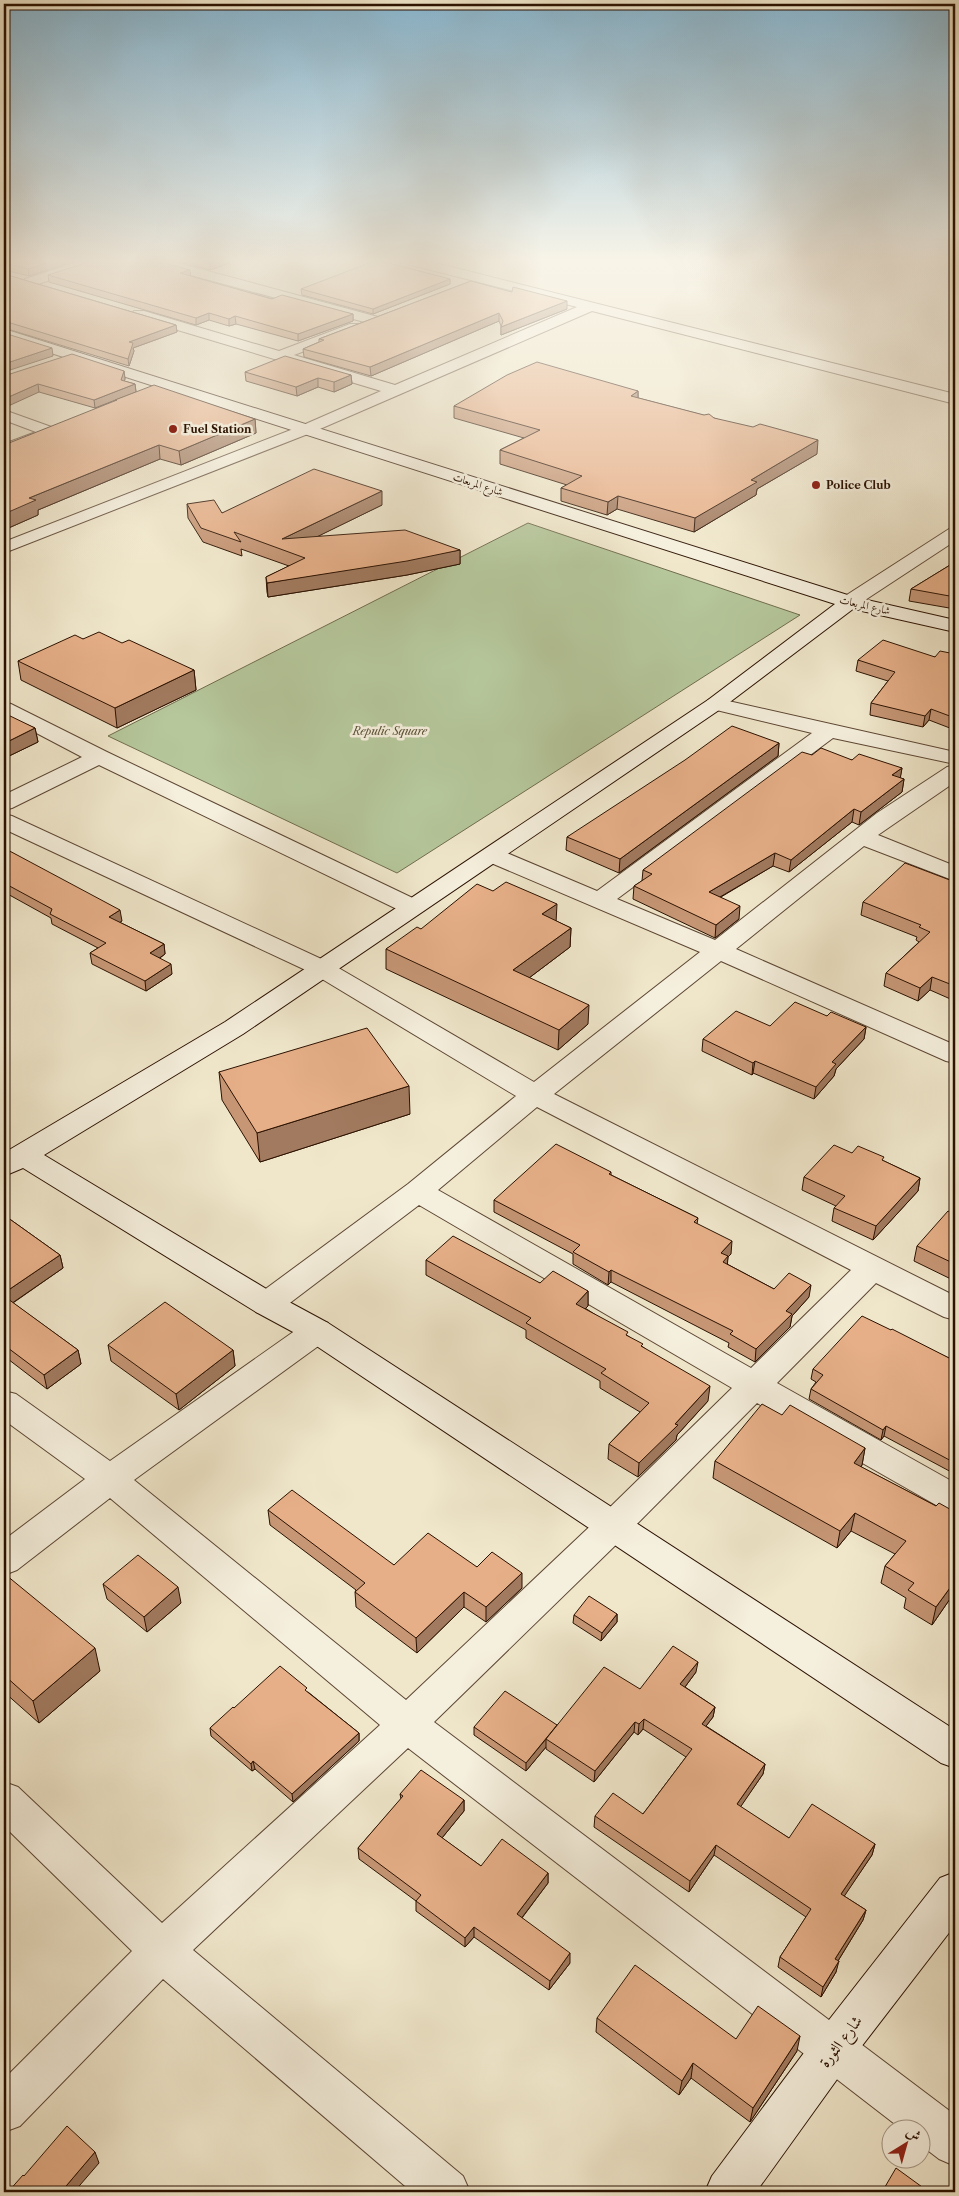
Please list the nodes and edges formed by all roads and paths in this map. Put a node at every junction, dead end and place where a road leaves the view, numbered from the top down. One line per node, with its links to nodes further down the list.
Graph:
1 (88, 361): 5 (street, شارع المربعات)
2 (297, 361): 6 (street)
3 (464, 361): 6 (street)
4 (806, 361): 8 (street)
5 (168, 387): 7 (street); 11 (street, شارع المربعات)
6 (397, 391): 11 (street)
7 (150, 394)
8 (955, 399)
9 (4, 415): 12 (street)
10 (69, 425): 12 (street)
11 (307, 430): 15 (street); 16 (street, شارع المربعات)
12 (51, 432): 13 (street)
13 (4, 450)
14 (955, 532): 16 (street)
15 (4, 548)
16 (849, 602): 17 (street, شارع المربعات); 18 (street)
17 (955, 626)
18 (715, 704): 20 (street); 27 (street)
19 (4, 708): 21 (street)
20 (829, 731): 22 (street); 29 (street)
21 (99, 757): 24 (street); 30 (street)
22 (955, 758)
23 (955, 772): 26 (street)
24 (4, 803)
25 (4, 821): 32 (street)
26 (862, 838): 28 (street); 31 (street)
27 (492, 855): 29 (street); 30 (street)
28 (955, 874)
29 (599, 901): 31 (street)
30 (412, 907): 32 (street)
31 (720, 951): 33 (street); 34 (street)
32 (320, 968): 34 (street); 35 (street)
33 (955, 1055)
34 (535, 1095): 36 (street); 37 (street)
35 (14, 1160): 38 (street)
36 (418, 1191): 38 (street); 41 (street)
37 (872, 1268): 39 (street); 41 (street)
38 (267, 1304): 40 (street)
39 (955, 1309)
40 (317, 1331): 43 (street); 45 (street)
41 (755, 1386): 44 (street); 45 (street)
42 (4, 1403): 43 (street)
43 (110, 1479): 46 (street); 47 (street)
44 (955, 1499)
45 (614, 1525): 47 (street); 48 (street)
46 (4, 1560)
47 (407, 1724): 51 (street); 52 (street)
48 (955, 1752)
49 (4, 1800): 51 (street)
50 (955, 1892): 52 (street, شارع الثورة)
51 (162, 1952): 53 (street); 55 (street)
52 (833, 2049): 54 (street); 56 (street, شارع الثورة)
53 (4, 2110)
54 (955, 2143)
55 (447, 2192)
56 (728, 2192)

